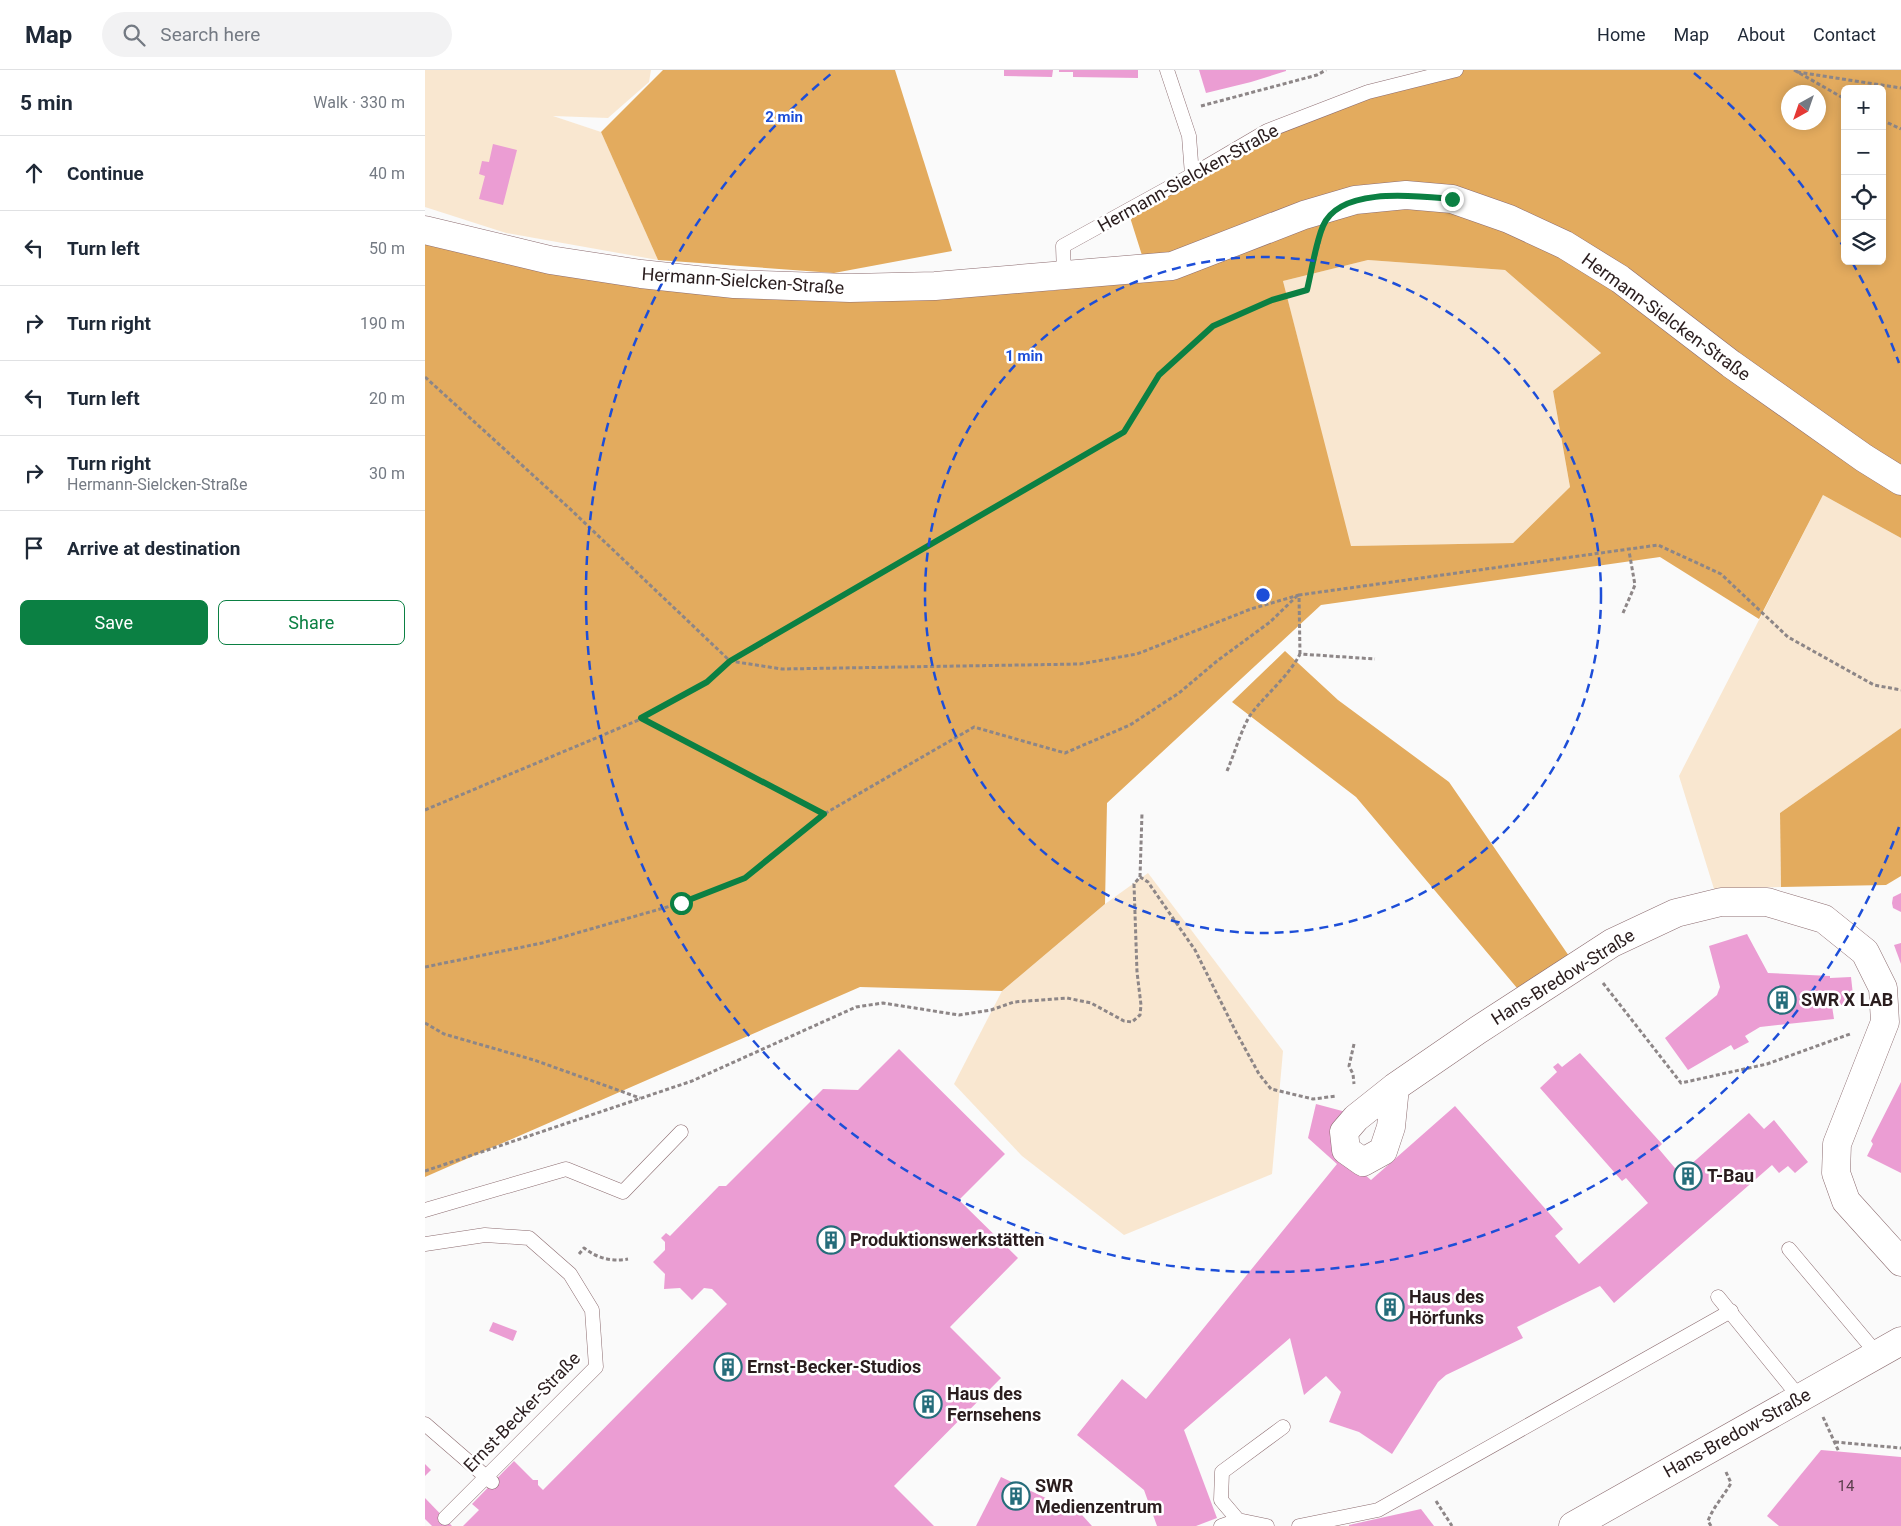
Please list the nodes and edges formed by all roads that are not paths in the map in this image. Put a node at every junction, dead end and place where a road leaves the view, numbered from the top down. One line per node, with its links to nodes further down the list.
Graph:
1 (1167, 70): 3 (lane)
2 (1455, 70): 3 (lane, Hermann-Sielcken-Straße)
3 (1192, 176): 5 (lane, Hermann-Sielcken-Straße)
4 (426, 225): 5 (street, Hermann-Sielcken-Straße)
5 (1064, 274): 6 (street, Hermann-Sielcken-Straße)
6 (1901, 481)
7 (1395, 1087): 12 (street, Hans-Bredow-Straße)
8 (681, 1132): 9 (lane)
9 (425, 1210)
10 (425, 1244): 20 (lane, Ernst-Becker-Straße)
11 (1789, 1249): 16 (lane)
12 (1901, 1262)
13 (1718, 1296): 14 (lane)
14 (1731, 1311): 17 (lane); 25 (lane)
15 (1901, 1341): 16 (street, Hans-Bredow-Straße)
16 (1877, 1355): 17 (street, Hans-Bredow-Straße)
17 (1805, 1395): 26 (street, Hans-Bredow-Straße)
18 (425, 1424): 20 (lane)
19 (1283, 1427): 22 (lane)
20 (489, 1480): 21 (lane, Ernst-Becker-Straße)
21 (445, 1518)
22 (1238, 1520): 23 (lane); 24 (lane)
23 (1221, 1526)
24 (1267, 1526)
25 (1299, 1526)
26 (1573, 1526)

